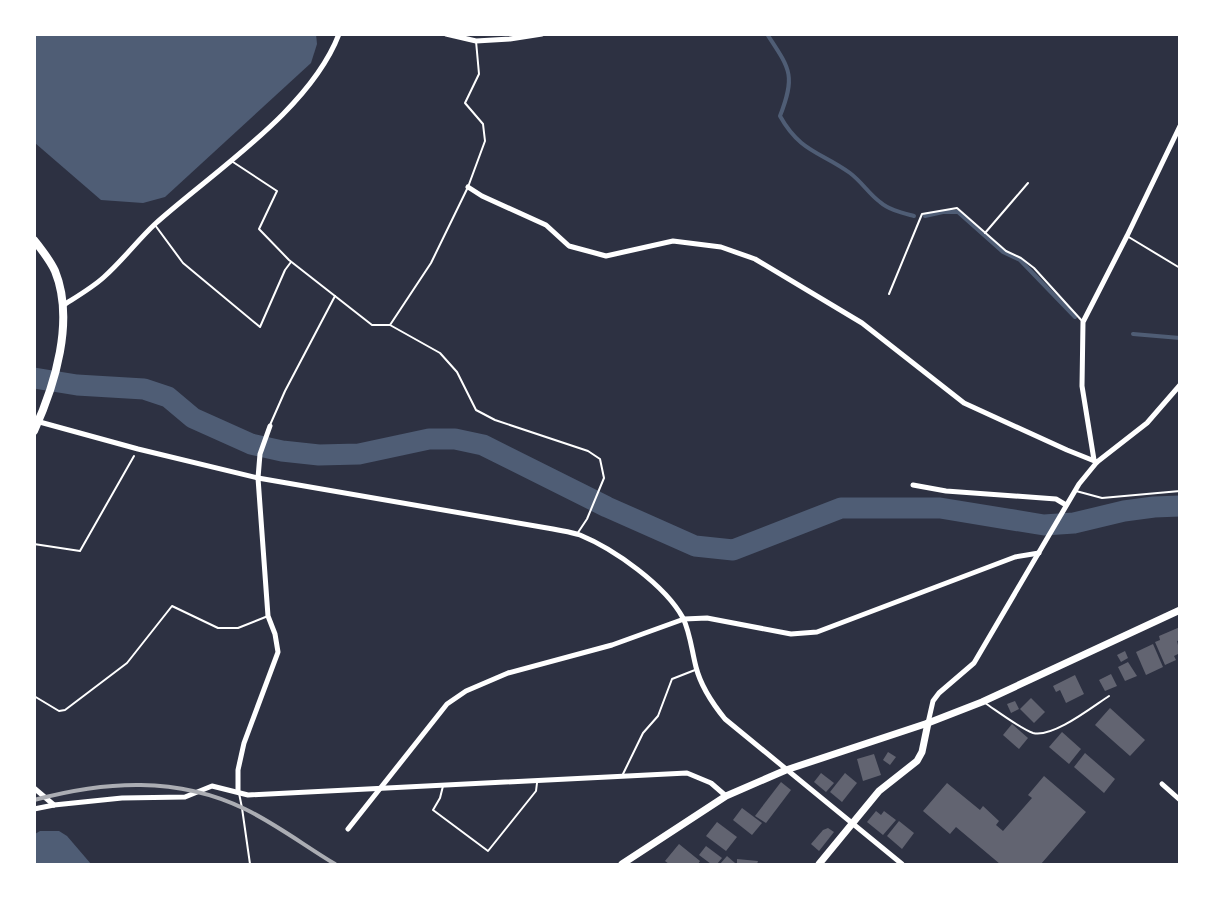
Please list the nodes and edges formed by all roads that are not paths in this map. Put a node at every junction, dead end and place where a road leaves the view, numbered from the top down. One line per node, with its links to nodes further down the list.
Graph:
1 (339, 34): 6 (street)
2 (446, 34): 4 (street)
3 (542, 34): 4 (street)
4 (476, 41): 8 (lane)
5 (1179, 126): 11 (street)
6 (231, 161): 9 (street); 13 (lane)
7 (1028, 183): 10 (lane)
8 (468, 187): 19 (lane); 24 (street)
9 (155, 225): 13 (lane); 17 (street)
10 (985, 233): 15 (lane); 18 (lane)
11 (1127, 236): 14 (lane); 18 (street)
12 (34, 240): 17 (main road)
13 (291, 262): 16 (lane)
14 (1179, 267)
15 (889, 294)
16 (335, 296): 19 (lane); 22 (lane)
17 (62, 306): 21 (main road)
18 (1083, 322): 24 (street)
19 (390, 325): 30 (lane)
20 (1179, 385): 24 (street)
21 (37, 421): 23 (main road); 25 (street)
22 (270, 426): 25 (street)
23 (34, 431)
24 (1096, 461): 27 (street)
25 (258, 478): 30 (street); 33 (street)
26 (913, 485): 29 (street)
27 (1075, 490): 28 (lane); 29 (street)
28 (1179, 491)
29 (1065, 506): 31 (street)
30 (577, 534): 34 (street)
31 (1039, 553): 34 (street); 39 (street)
32 (1179, 610): 38 (street)
33 (268, 616): 36 (lane); 47 (street)
34 (684, 619): 35 (street); 46 (street)
35 (697, 670): 40 (street); 41 (lane)
36 (34, 696)
37 (1109, 696): 38 (lane)
38 (982, 702): 39 (street)
39 (928, 723): 40 (street); 52 (street)
40 (786, 770): 48 (street); 52 (street)
41 (622, 776): 42 (street); 48 (street)
42 (537, 781): 44 (street); 44 (lane)
43 (1162, 784): 49 (street)
44 (442, 786): 46 (street)
45 (34, 788): 50 (street)
46 (380, 789): 47 (street); 53 (street)
47 (238, 792): 50 (street); 54 (lane)
48 (726, 796): 55 (street)
49 (1179, 800)
50 (54, 805): 51 (street)
51 (34, 809)
52 (852, 824): 56 (street); 57 (street)
53 (348, 829)
54 (250, 864)
55 (622, 864)
56 (819, 864)
57 (902, 864)

